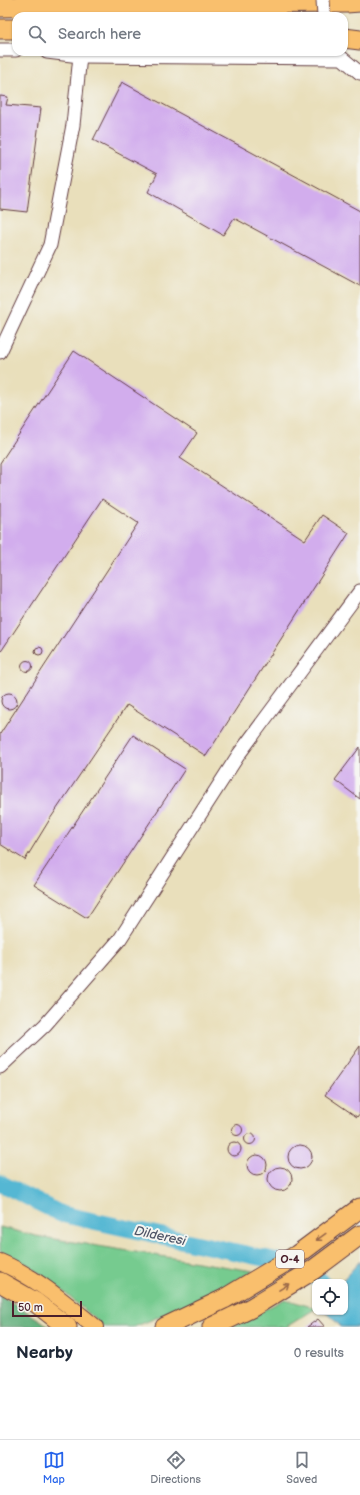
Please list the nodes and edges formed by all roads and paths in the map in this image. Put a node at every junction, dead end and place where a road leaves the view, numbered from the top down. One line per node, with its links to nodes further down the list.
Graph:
1 (323, 0): 5 (street, bridge)
2 (299, 2): 3 (highway); 4 (highway)
3 (360, 2)
4 (0, 7)
5 (324, 12)
6 (360, 28): 9 (highway)
7 (0, 29): 8 (highway)
8 (12, 29)
9 (348, 29)
10 (348, 38): 11 (highway)
11 (360, 40)
12 (0, 50): 13 (street)
13 (12, 50)
14 (80, 56): 17 (street)
15 (322, 56): 16 (street)
16 (360, 73)
17 (0, 352)
18 (360, 591): 19 (street)
19 (0, 1067)
20 (356, 1211): 28 (highway, O-4, one-way to 28)
21 (360, 1235): 29 (highway, O-4, one-way to 21)
22 (0, 1262): 27 (main road)
23 (0, 1282): 26 (highway)
24 (0, 1290): 25 (highway)
25 (56, 1327)
26 (67, 1327)
27 (95, 1327)
28 (165, 1327)
29 (212, 1327)

